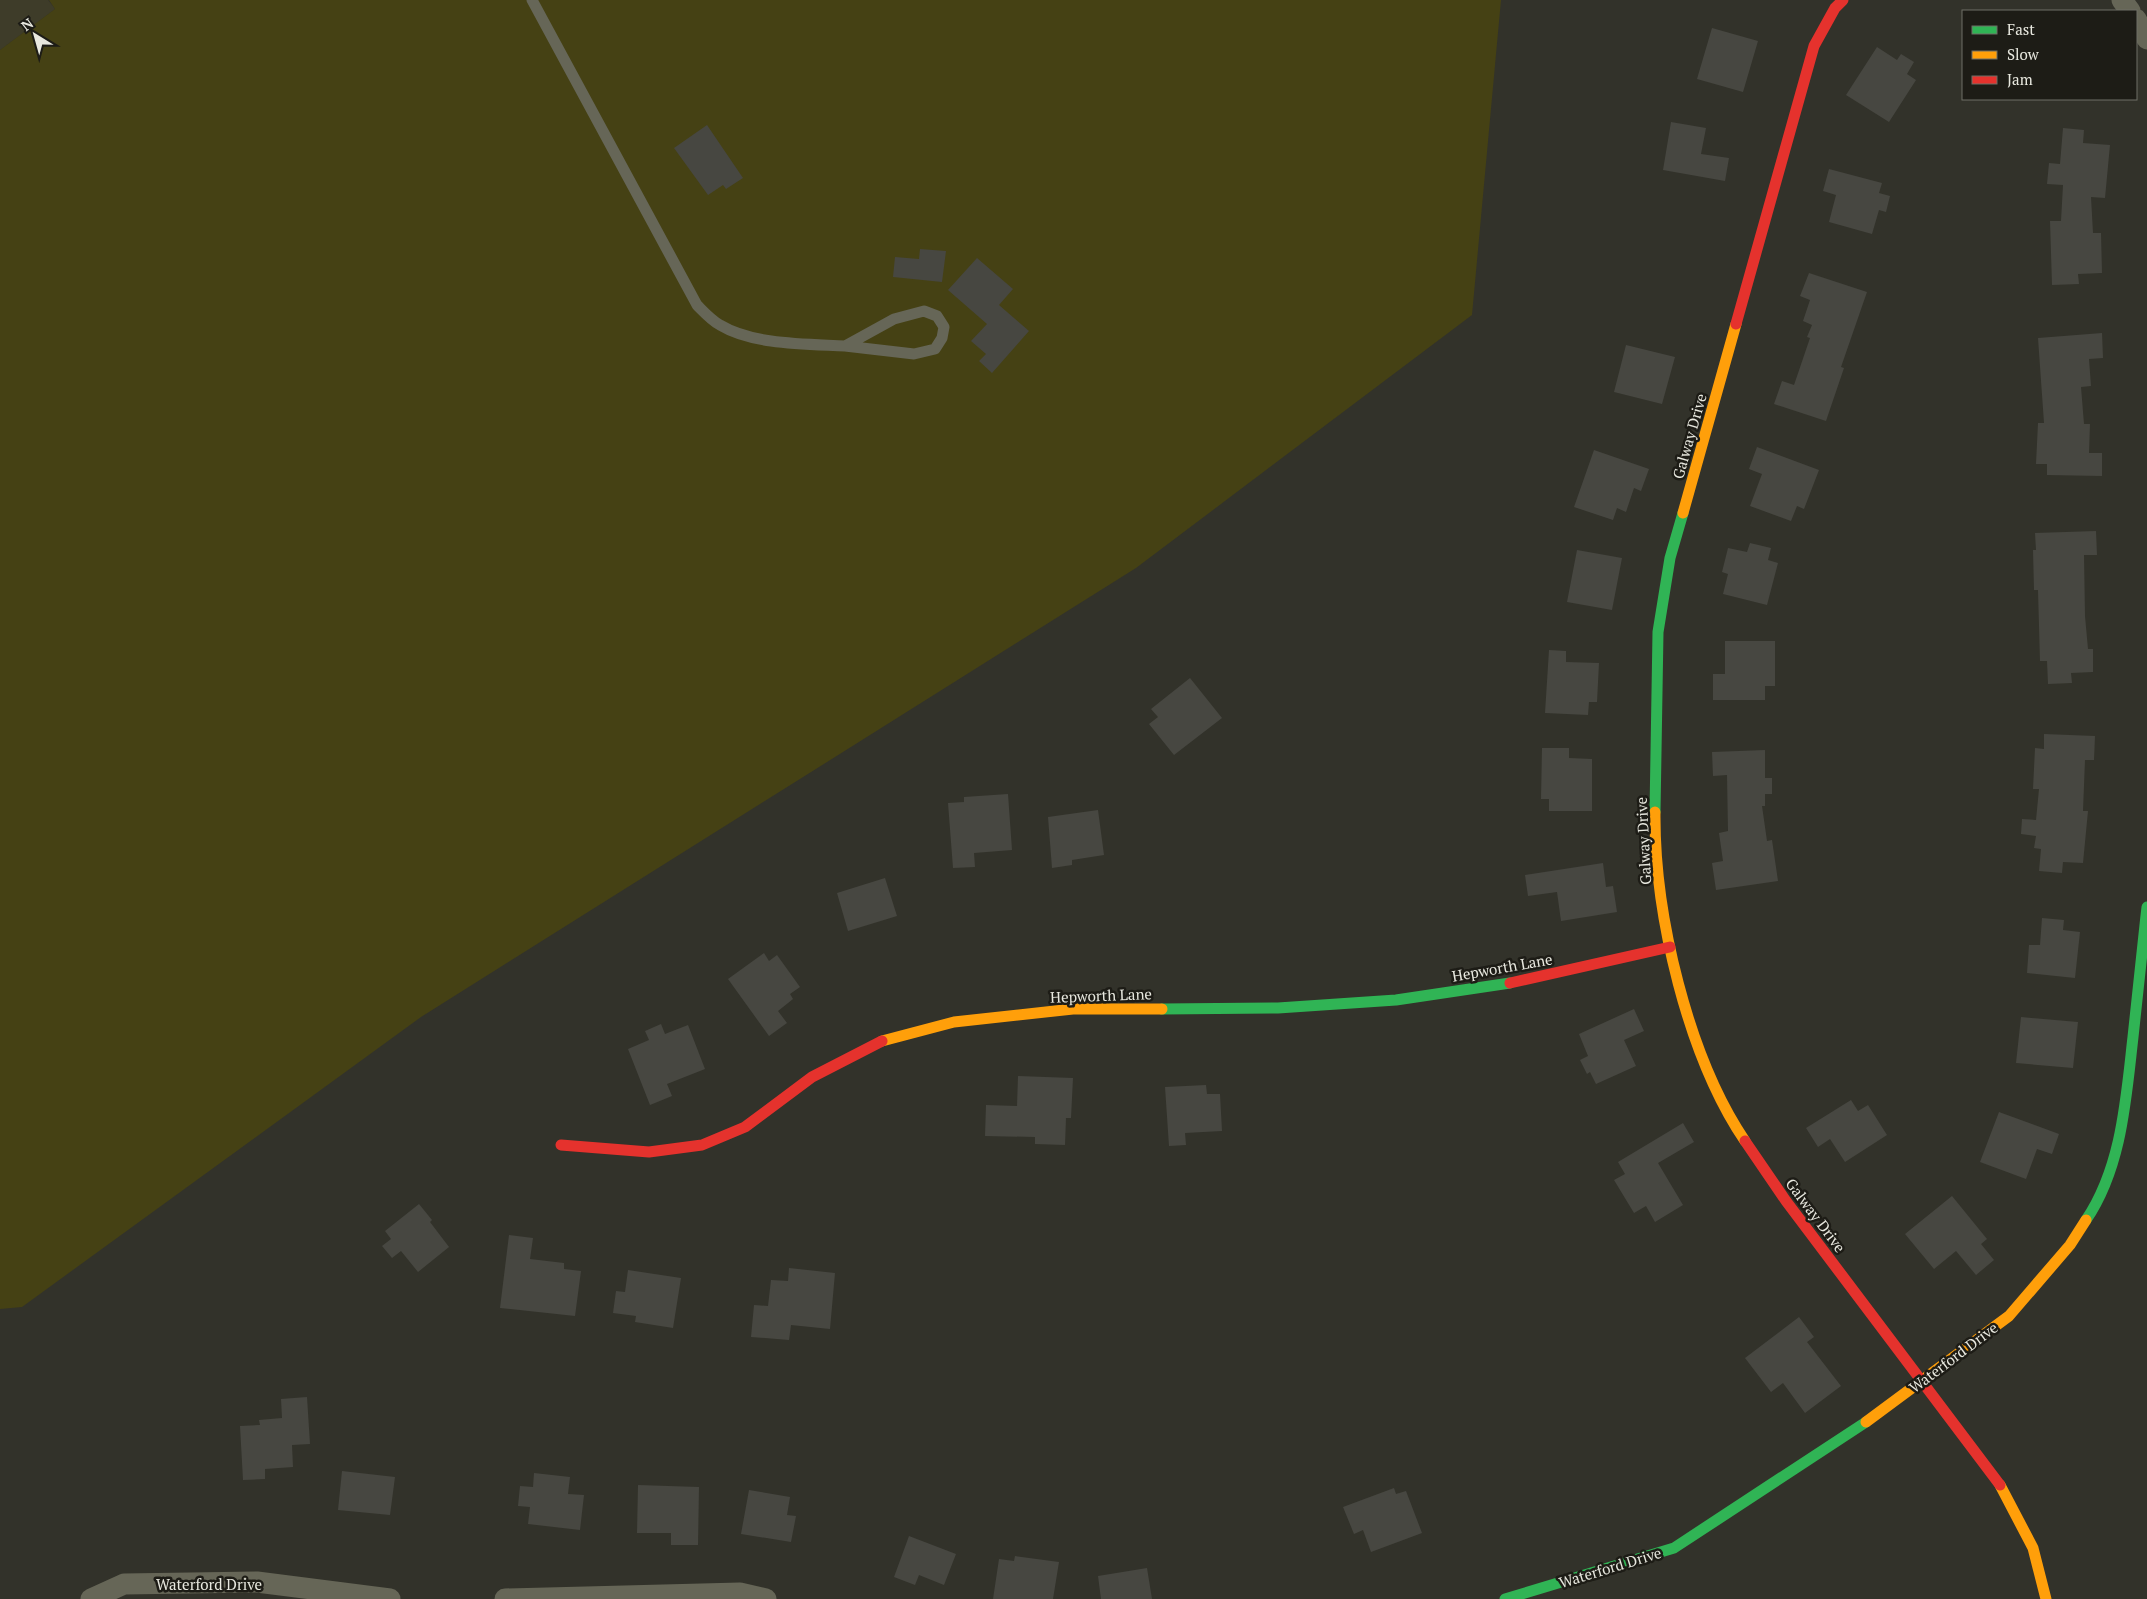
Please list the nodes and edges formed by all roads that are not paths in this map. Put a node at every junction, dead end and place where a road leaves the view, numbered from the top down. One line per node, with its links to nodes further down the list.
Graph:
1 (532, 0): 5 (lane)
2 (1843, 0): 7 (street, Galway Drive)
3 (2137, 21): 4 (street)
4 (2147, 39)
5 (845, 346): 5 (lane)
6 (2147, 907): 9 (street, Waterford Drive)
7 (1670, 946): 8 (street, Hepworth Lane); 9 (street, Galway Drive)
8 (561, 1145)
9 (1921, 1380): 14 (street, Waterford Drive); 15 (street, Galway Drive)
10 (91, 1599): 11 (street, Waterford Drive)
11 (390, 1599)
12 (505, 1599): 13 (street)
13 (766, 1599)
14 (1506, 1599)
15 (2046, 1599)

